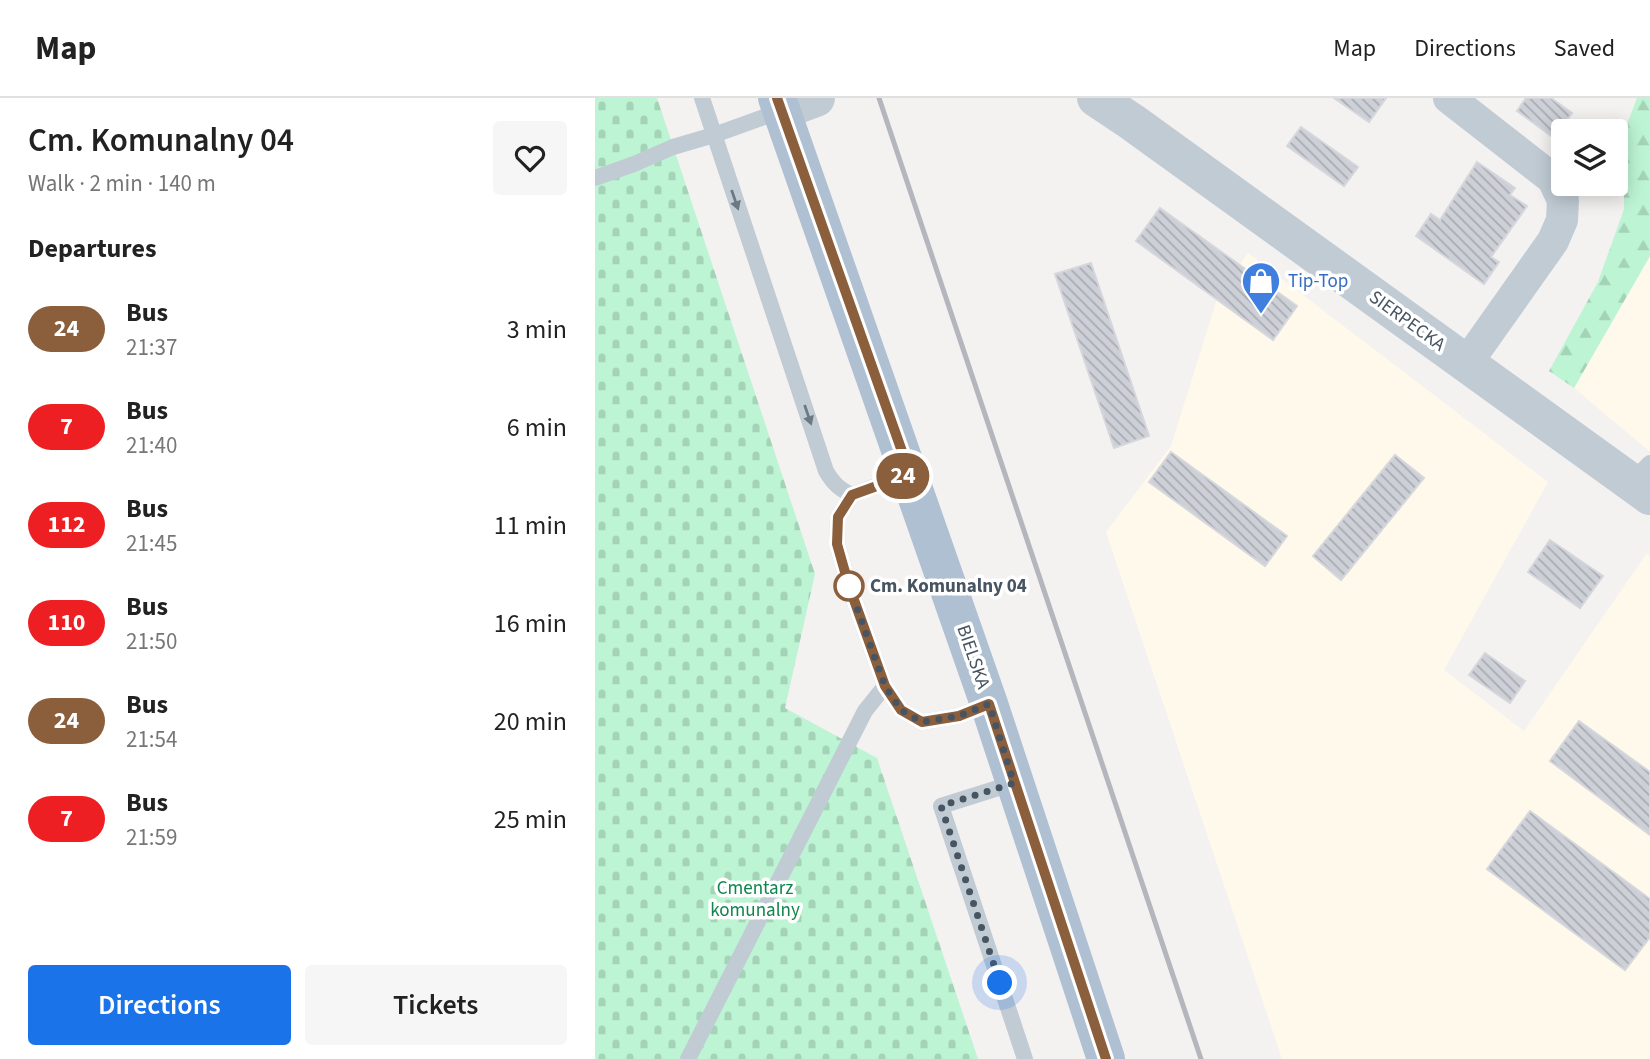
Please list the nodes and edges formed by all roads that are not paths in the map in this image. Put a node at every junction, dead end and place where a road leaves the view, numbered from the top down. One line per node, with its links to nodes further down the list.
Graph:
1 (702, 98): 5 (lane)
2 (1096, 98): 7 (street, SIERPECKA)
3 (1449, 98): 7 (street)
4 (792, 102): 5 (lane); 8 (main road, BIELSKA)
5 (714, 135): 6 (lane); 10 (lane, one-way to 10)
6 (595, 178)
7 (1467, 364): 9 (street, SIERPECKA)
8 (910, 474): 10 (lane); 12 (main road, BIELSKA)
9 (1644, 480)
10 (852, 495): 11 (lane)
11 (885, 686): 12 (lane); 14 (lane)
12 (989, 704): 13 (main road, BIELSKA)
13 (1014, 783): 15 (lane); 16 (main road, BIELSKA)
14 (688, 1059)
15 (1025, 1059)
16 (1106, 1059)

